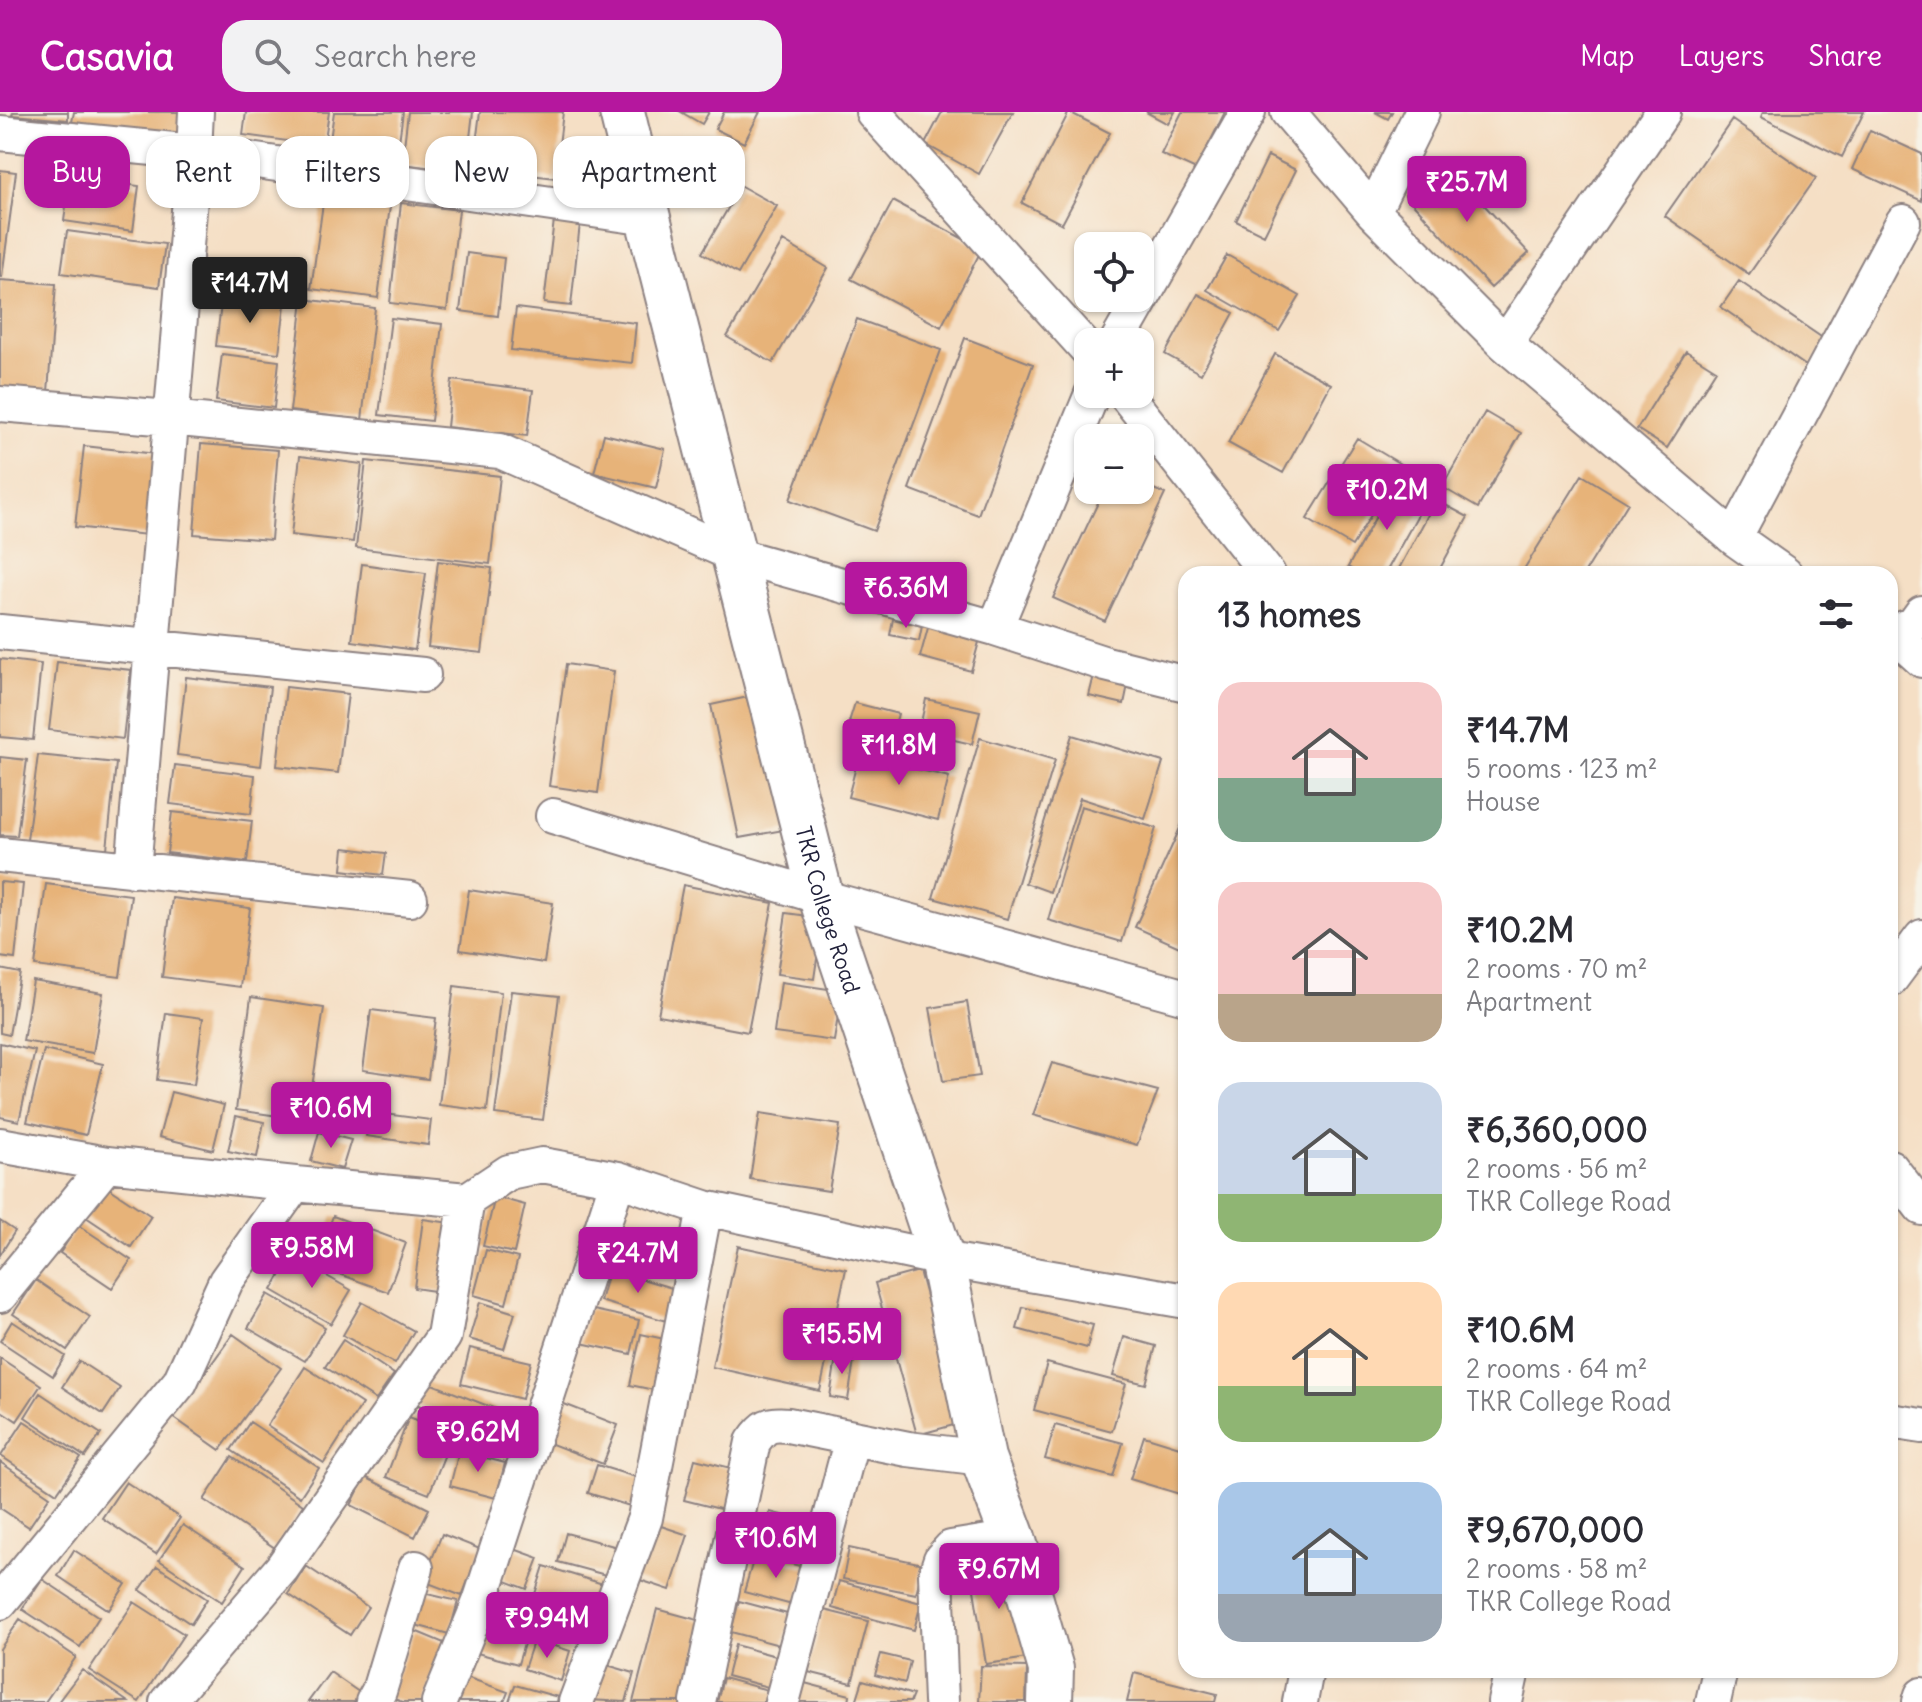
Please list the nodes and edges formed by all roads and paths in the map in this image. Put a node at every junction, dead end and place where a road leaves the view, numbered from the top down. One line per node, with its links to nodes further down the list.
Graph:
1 (196, 112): 9 (street)
2 (622, 112): 14 (street, TKR College Road)
3 (873, 112): 17 (street)
4 (1248, 112): 16 (street)
5 (1288, 112): 13 (street)
6 (1422, 112): 13 (street)
7 (1663, 112): 18 (street)
8 (0, 133): 10 (street)
9 (195, 136)
10 (146, 147)
11 (260, 162): 14 (street)
12 (189, 208): 22 (street)
13 (1373, 212): 18 (street)
14 (648, 218): 24 (street, TKR College Road)
15 (1903, 222): 23 (street)
16 (1125, 328)
17 (1074, 335)
18 (1505, 344): 23 (street)
19 (0, 404): 22 (street)
20 (1086, 408): 28 (street)
21 (1136, 408): 25 (street)
22 (170, 418): 24 (street); 32 (street)
23 (1734, 538): 26 (street)
24 (735, 555): 28 (street); 39 (street, TKR College Road)
25 (1262, 566)
26 (1774, 566)
27 (1922, 613): 29 (street)
28 (995, 628): 35 (street)
29 (1898, 631)
30 (0, 632): 32 (street)
31 (1898, 640): 33 (street)
32 (151, 646): 34 (street); 38 (street)
33 (1922, 660)
34 (423, 675)
35 (1178, 682)
36 (553, 816): 39 (street)
37 (0, 855): 38 (street)
38 (133, 870): 40 (street)
39 (821, 897): 43 (street); 52 (street, TKR College Road)
40 (410, 899)
41 (1922, 937): 42 (street)
42 (1898, 969)
43 (1178, 995)
44 (0, 1145): 45 (street)
45 (107, 1164): 48 (street); 53 (street)
46 (1898, 1177): 51 (street)
47 (618, 1179): 49 (street); 50 (street); 68 (street)
48 (295, 1184): 49 (street); 61 (street)
49 (467, 1200): 66 (street)
50 (705, 1208): 52 (street); 69 (street)
51 (1922, 1208)
52 (942, 1259): 54 (street); 58 (street, TKR College Road)
53 (0, 1295)
54 (1178, 1300)
55 (1898, 1422): 56 (street)
56 (1922, 1426)
57 (852, 1438): 58 (street); 70 (street); 71 (street)
58 (983, 1458): 59 (street, TKR College Road)
59 (1013, 1538): 72 (street); 73 (street, TKR College Road)
60 (416, 1568): 67 (street)
61 (0, 1602)
62 (1304, 1678): 74 (street)
63 (1510, 1678): 75 (street)
64 (1718, 1678): 76 (street)
65 (1922, 1695): 77 (street)
66 (167, 1702)
67 (373, 1702)
68 (439, 1702)
69 (576, 1702)
70 (698, 1702)
71 (782, 1702)
72 (941, 1702)
73 (1050, 1702)
74 (1300, 1702)
75 (1505, 1702)
76 (1713, 1702)
77 (1920, 1702)

